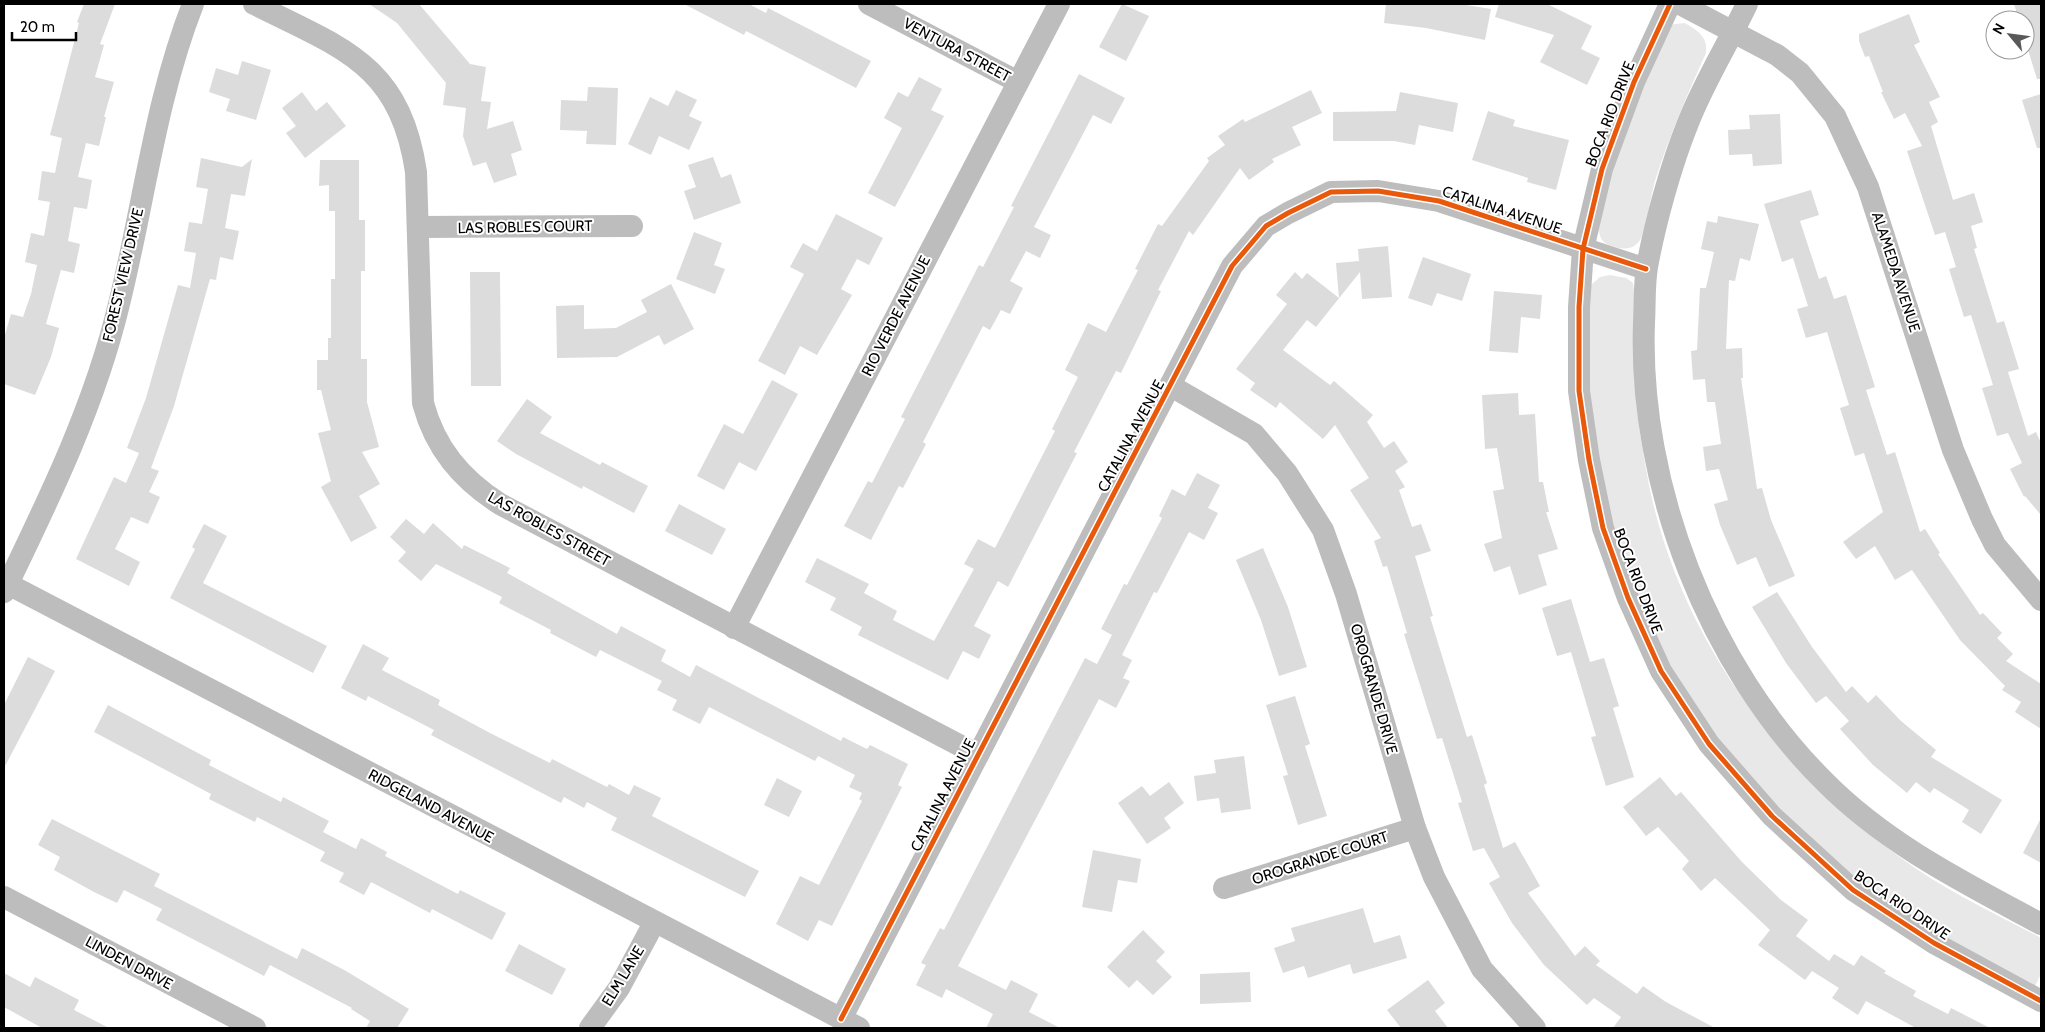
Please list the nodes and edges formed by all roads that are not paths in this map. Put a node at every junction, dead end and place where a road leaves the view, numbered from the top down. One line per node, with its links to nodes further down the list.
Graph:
1 (193, 4): 15 (street, FOREST VIEW DRIVE)
2 (254, 4): 11 (street, LAS ROBLES STREET)
3 (869, 4): 9 (street, VENTURA STREET)
4 (1060, 4): 9 (street, RIO VERDE AVENUE)
5 (1670, 4): 12 (street, BOCA RIO DRIVE)
6 (1680, 4): 8 (street, ALAMEDA AVENUE)
7 (1747, 4): 8 (street)
8 (1734, 31): 13 (street); 16 (street, ALAMEDA AVENUE)
9 (1018, 82): 17 (street, RIO VERDE AVENUE)
10 (632, 226): 11 (street, LAS ROBLES COURT)
11 (418, 227): 17 (street, LAS ROBLES STREET)
12 (1583, 249): 13 (street, CATALINA AVENUE); 14 (street, CATALINA AVENUE); 24 (street, BOCA RIO DRIVE)
13 (1646, 269): 23 (street)
14 (1171, 386): 18 (street, CATALINA AVENUE); 19 (street, OROGRANDE DRIVE)
15 (5, 586): 22 (street, RIDGELAND AVENUE)
16 (2041, 600)
17 (734, 628): 18 (street, LAS ROBLES STREET)
18 (978, 755): 25 (street, CATALINA AVENUE)
19 (1415, 828): 20 (street, OROGRANDE COURT); 28 (street, OROGRANDE DRIVE)
20 (1224, 888)
21 (4, 897): 26 (street, LINDEN DRIVE)
22 (654, 922): 25 (street, RIDGELAND AVENUE); 27 (street, ELM LANE)
23 (2041, 924)
24 (2041, 1001)
25 (850, 1024)
26 (255, 1028)
27 (590, 1028)
28 (1535, 1028)

